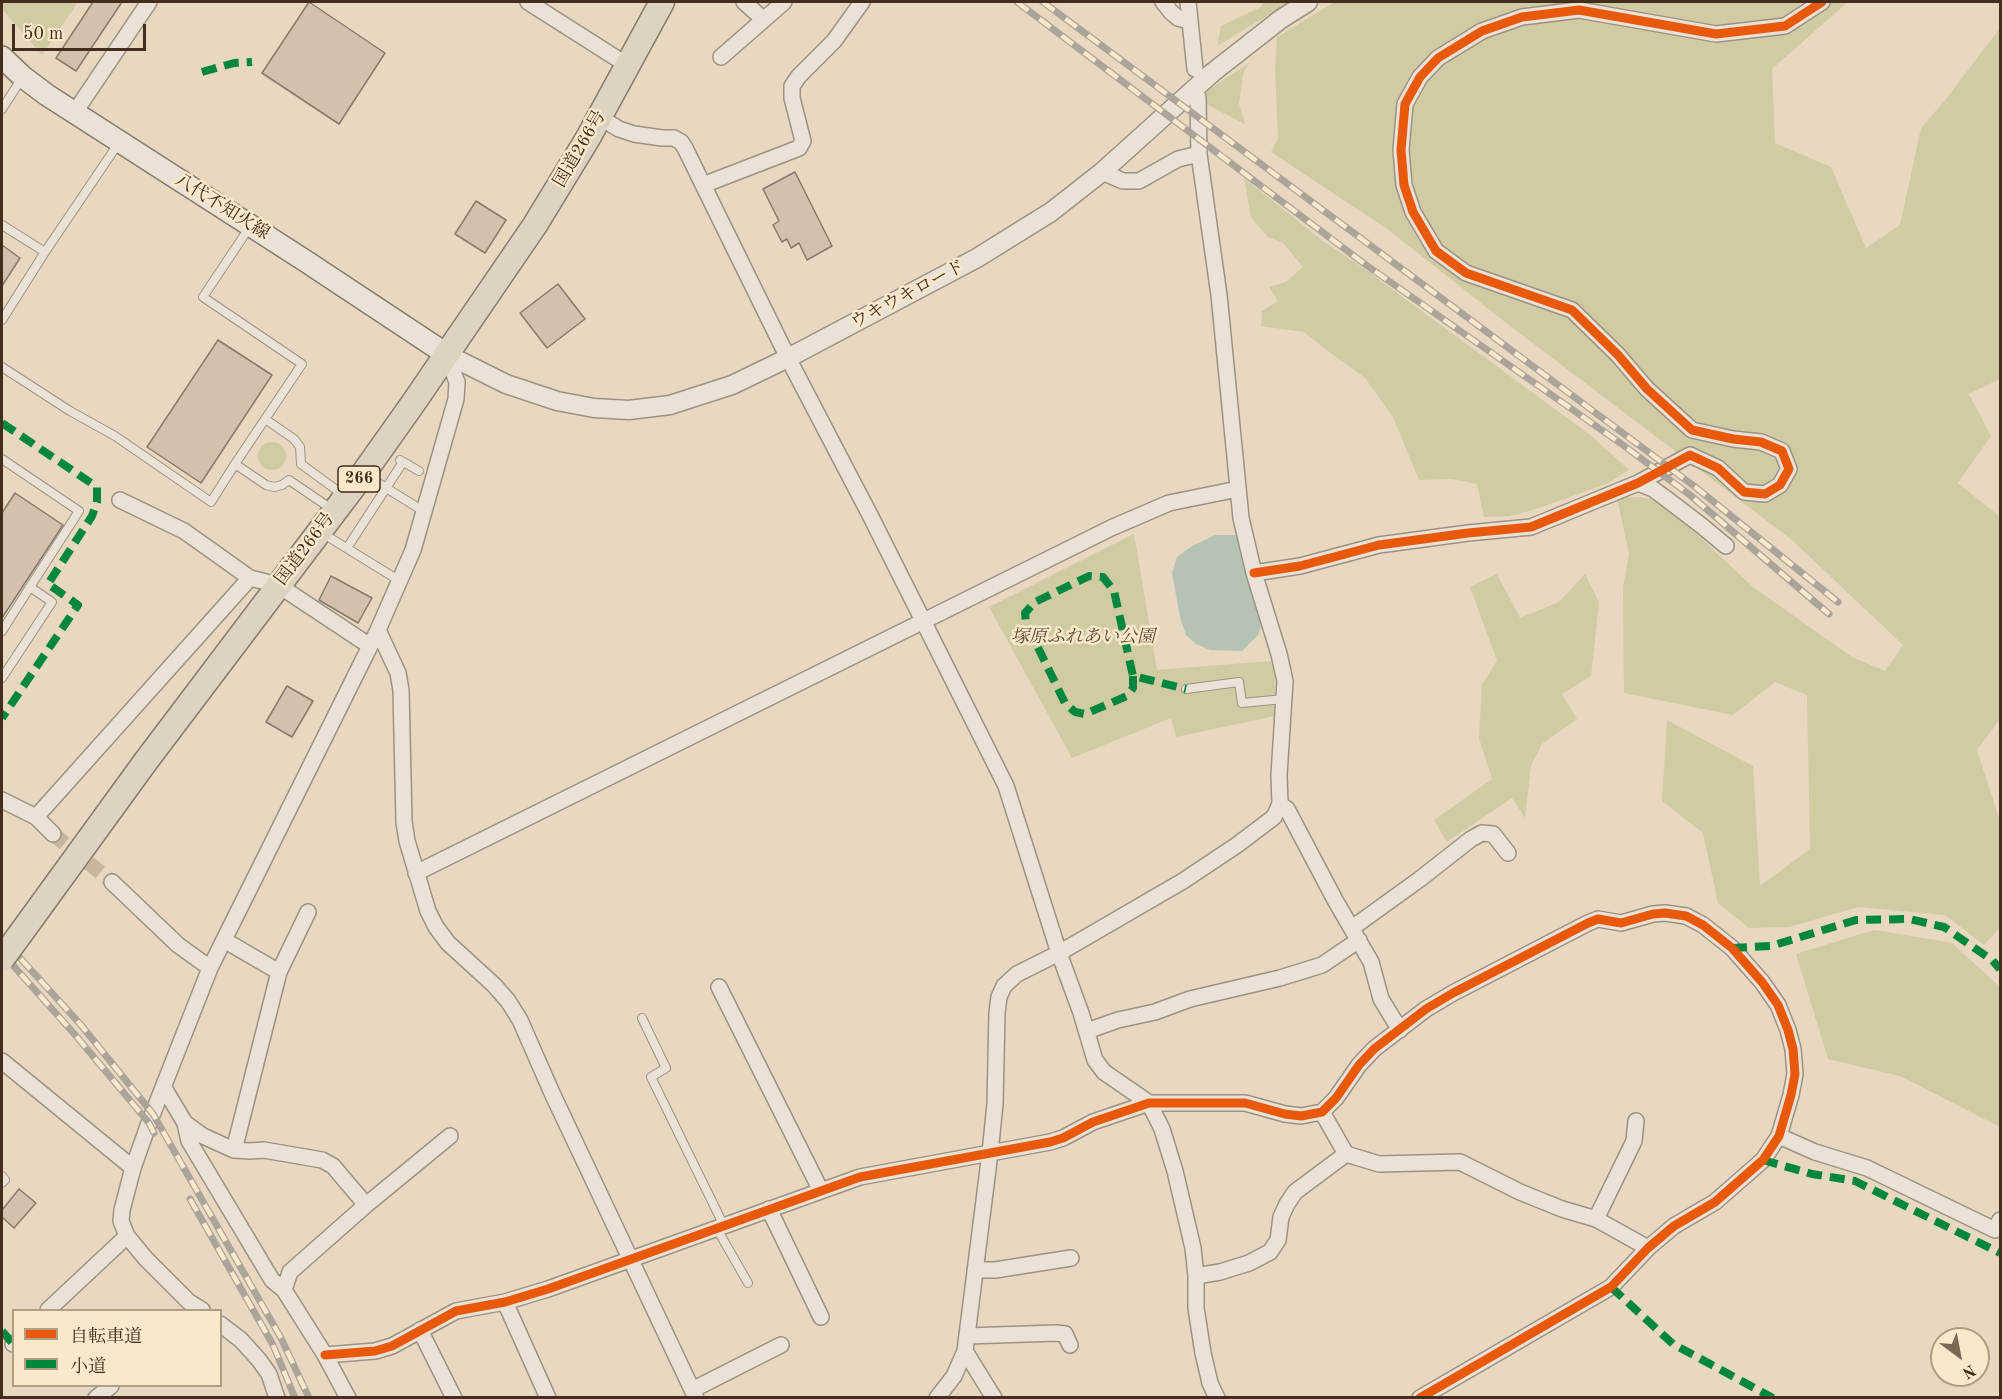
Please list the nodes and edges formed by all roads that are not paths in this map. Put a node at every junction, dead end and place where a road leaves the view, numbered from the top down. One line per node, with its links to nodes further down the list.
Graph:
1 (149, 2): 20 (street)
2 (528, 2): 15 (street)
3 (662, 2): 15 (highway, 国道266号 / 266)
4 (744, 2): 11 (street)
5 (784, 2): 11 (street)
6 (862, 2): 25 (street)
7 (1163, 2): 12 (street)
8 (1188, 2): 12 (street)
9 (1308, 2): 24 (street, ウキウキロード)
10 (1822, 2): 38 (street)
11 (763, 20): 14 (street)
12 (1189, 21): 16 (street)
13 (2, 57): 17 (main road, 八代不知火線)
14 (722, 57)
15 (627, 65): 21 (highway, 国道266号 / 266)
16 (1195, 69)
17 (23, 76): 19 (lane); 20 (main road, 八代不知火線)
18 (1198, 97): 23 (street)
19 (2, 109)
20 (75, 112): 22 (main road, 八代不知火線)
21 (599, 117): 25 (street); 30 (highway, 国道266号 / 266)
22 (119, 142): 27 (main road, 八代不知火線); 28 (lane)
23 (1199, 154): 24 (street); 39 (street)
24 (1102, 172): 31 (street, ウキウキロード)
25 (703, 185): 31 (street)
26 (2, 225): 28 (lane)
27 (250, 225): 30 (main road, 八代不知火線); 33 (lane)
28 (45, 252): 29 (lane)
29 (2, 320)
30 (446, 354): 31 (street, ウキウキロード); 37 (highway, 国道266号 / 266); 43 (street)
31 (788, 358): 52 (street)
32 (2, 367): 35 (lane)
33 (265, 419): 35 (lane); 42 (lane)
34 (2, 459): 51 (lane)
35 (235, 464): 42 (lane)
36 (419, 471): 40 (lane)
37 (363, 474): 40 (lane); 42 (highway, 国道266号 / 266)
38 (1638, 483): 45 (street); 47 (street)
39 (1238, 489): 47 (street); 52 (street)
40 (386, 490): 43 (lane); 46 (lane)
41 (120, 500): 48 (street)
42 (340, 504): 44 (highway, 国道266号 / 266)
43 (425, 512): 49 (street)
44 (318, 531): 46 (lane); 50 (highway, 国道266号 / 266)
45 (1726, 546)
46 (347, 548): 49 (lane)
47 (1254, 573): 58 (street)
48 (250, 578): 50 (street); 61 (street)
49 (400, 581): 53 (street)
50 (278, 585): 55 (street); 70 (highway, 国道266号 / 266, bridge)
51 (30, 587): 54 (lane); 56 (lane)
52 (923, 621): 64 (street); 69 (street)
53 (378, 630): 55 (street); 64 (street)
54 (2, 631)
55 (370, 646): 68 (street)
56 (2, 678)
57 (1186, 689): 58 (lane)
58 (1284, 699): 60 (street)
59 (2, 800): 61 (street)
60 (1280, 804): 67 (street); 69 (street)
61 (36, 817): 62 (street)
62 (53, 834)
63 (1508, 853): 67 (street)
64 (416, 873): 100 (street)
65 (112, 882): 71 (street)
66 (308, 912): 72 (street)
67 (1355, 934): 75 (street); 76 (street)
68 (224, 940): 71 (street); 72 (street)
69 (1059, 953): 76 (street); 86 (street)
70 (2, 959)
71 (210, 968): 78 (street)
72 (279, 972): 85 (street)
73 (719, 987): 91 (street)
74 (642, 1018): 96 (lane)
75 (1400, 1030): 80 (street); 84 (street)
76 (1087, 1031): 79 (street)
77 (2, 1061): 88 (street)
78 (164, 1089): 82 (street); 88 (street)
79 (1149, 1103): 80 (street); 86 (street); 102 (street)
80 (1322, 1112): 87 (street)
81 (1636, 1121): 94 (street)
82 (185, 1123): 85 (street); 104 (street)
83 (450, 1136): 92 (street)
84 (1779, 1136): 95 (street); 98 (street)
85 (234, 1150): 92 (street)
86 (990, 1153): 91 (street); 101 (street)
87 (1346, 1154): 94 (street); 102 (street)
88 (133, 1168): 97 (street)
89 (2, 1176): 90 (lane)
90 (2, 1183)
91 (821, 1191): 93 (street)
92 (366, 1205): 104 (street)
93 (769, 1209): 96 (street); 108 (street)
94 (1596, 1219): 98 (street)
95 (2001, 1220)
96 (721, 1228): 100 (street); 103 (lane)
97 (127, 1236): 106 (street); 107 (street)
98 (1648, 1248): 125 (street)
99 (1071, 1258): 101 (street)
100 (631, 1259): 105 (street); 116 (street)
101 (975, 1270): 111 (street)
102 (1197, 1276): 124 (street)
103 (748, 1283)
104 (284, 1290): 114 (street)
105 (505, 1302): 110 (street); 121 (street)
106 (191, 1308)
107 (50, 1309)
108 (822, 1317)
109 (222, 1326): 118 (street)
110 (420, 1330): 114 (street); 120 (street)
111 (966, 1343): 113 (street); 122 (street); 123 (street)
112 (781, 1345): 116 (street)
113 (1070, 1345)
114 (325, 1355): 119 (street)
115 (110, 1387): 117 (street)
116 (694, 1394)
117 (96, 1398)
118 (277, 1398)
119 (348, 1398)
120 (454, 1398)
121 (548, 1398)
122 (937, 1398)
123 (994, 1398)
124 (1217, 1398)
125 (1420, 1398)

